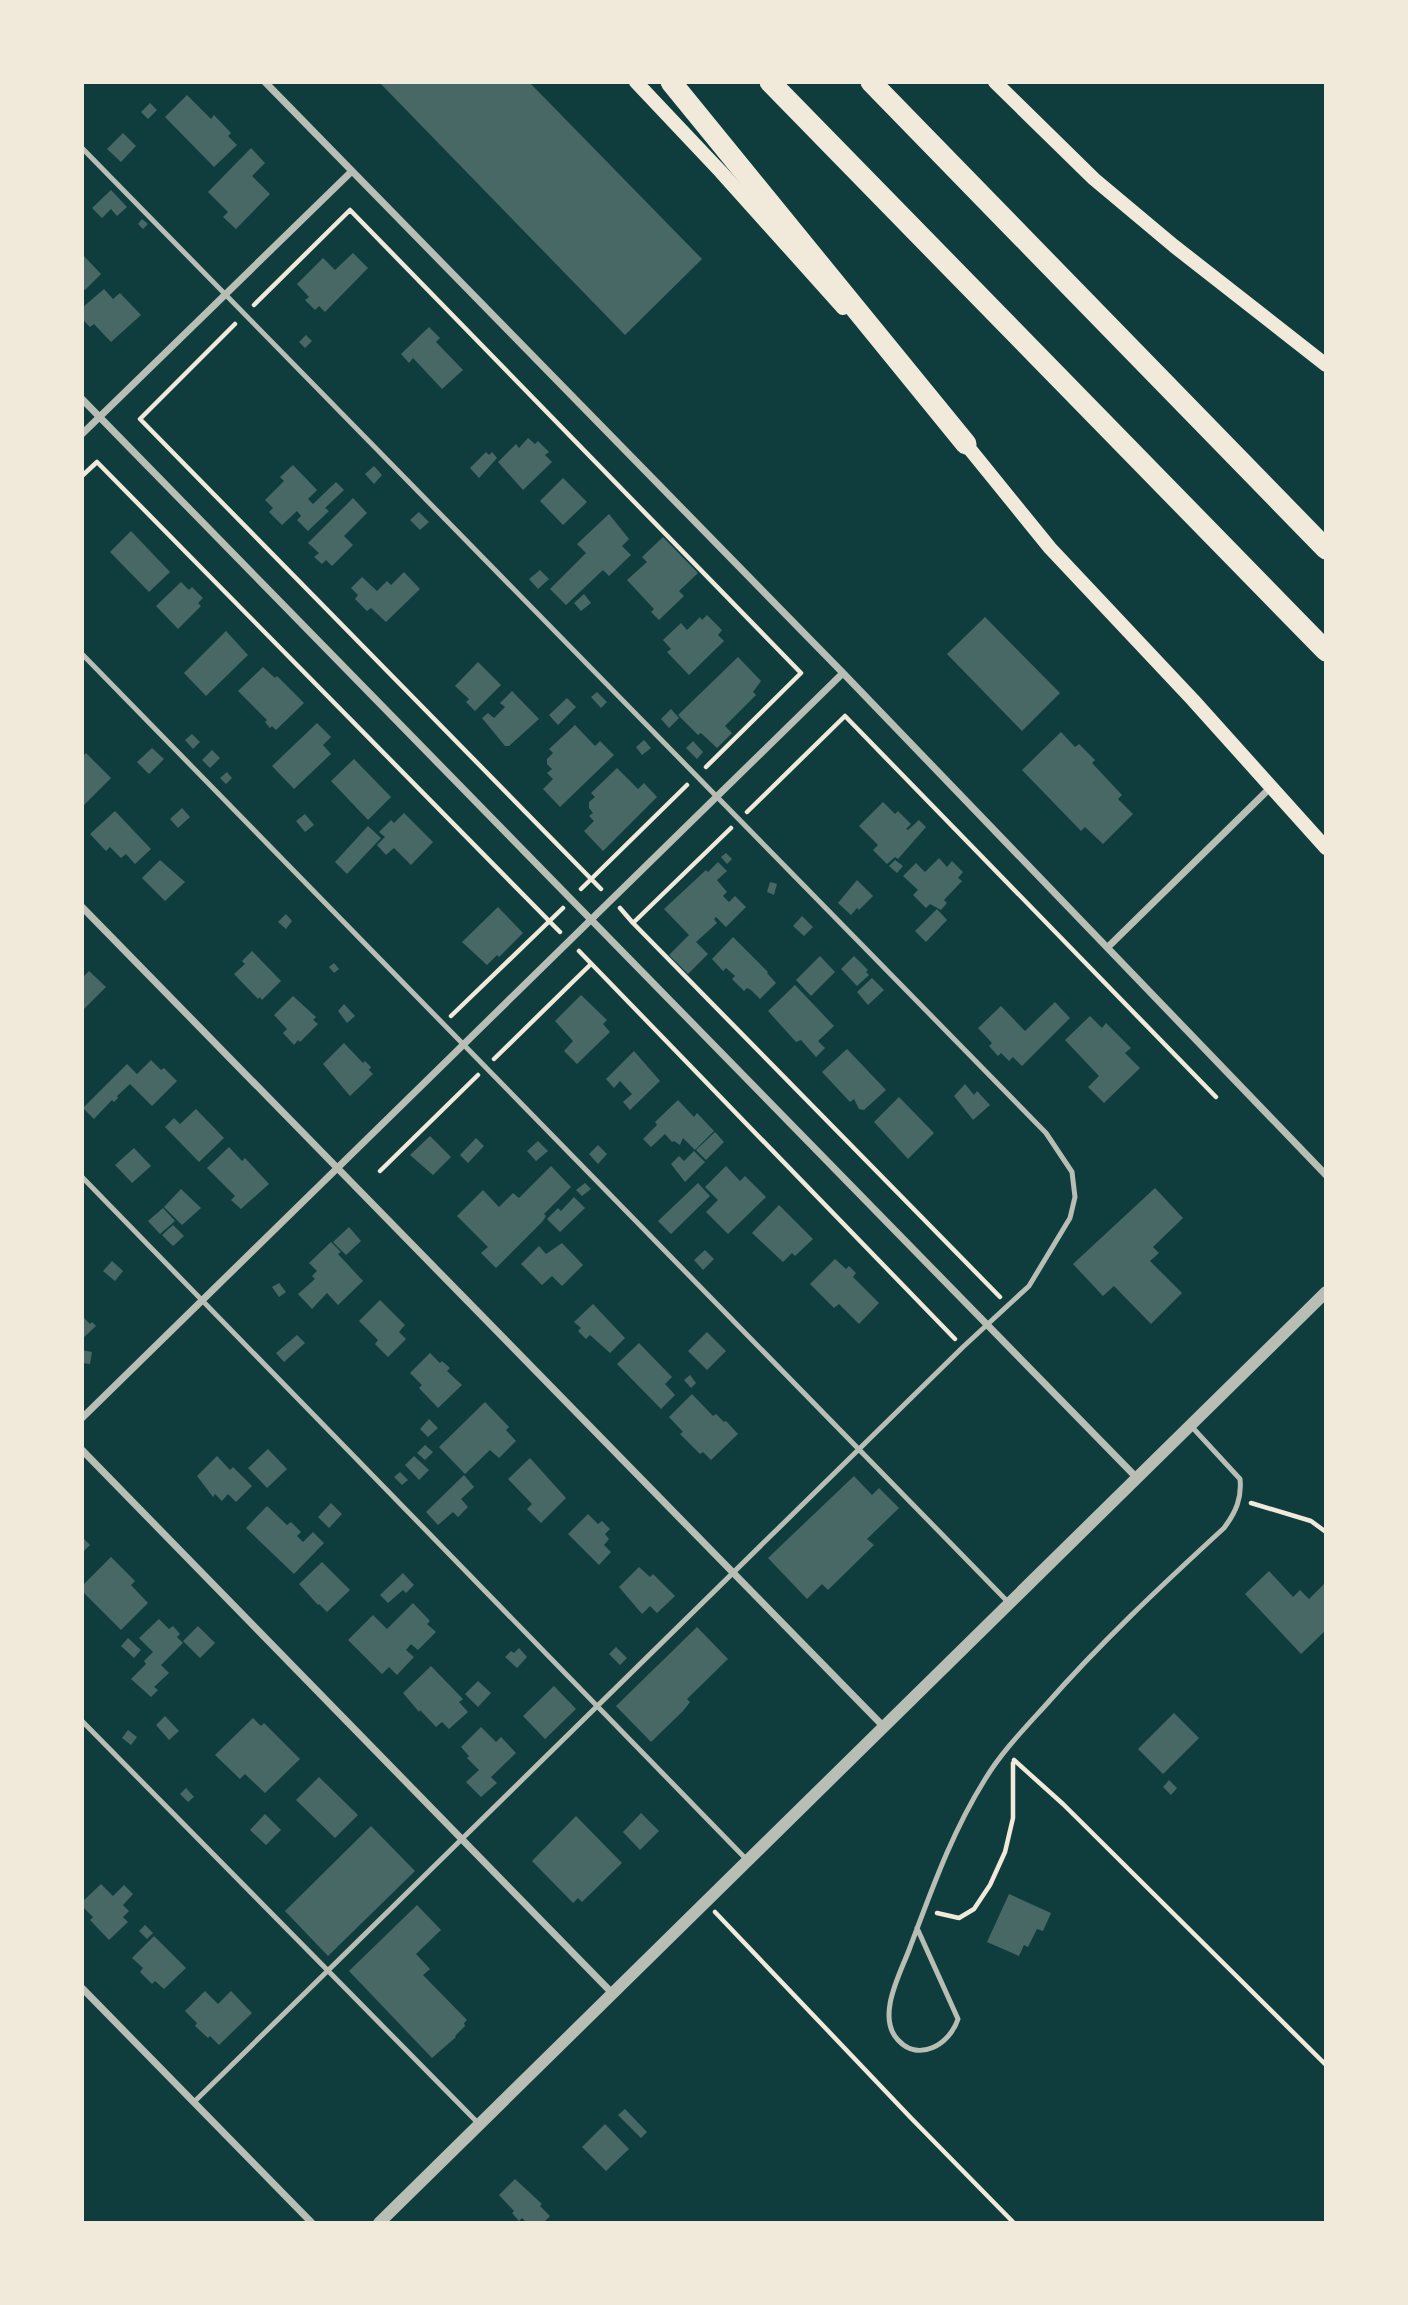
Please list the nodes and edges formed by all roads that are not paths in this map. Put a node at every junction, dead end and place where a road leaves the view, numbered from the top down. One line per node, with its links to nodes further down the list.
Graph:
1 (265, 82): 8 (street)
2 (636, 82): 14 (main road)
3 (671, 82): 14 (highway)
4 (770, 82): 16 (highway)
5 (871, 82): 15 (highway)
6 (995, 82): 10 (main road)
7 (82, 148): 9 (lane)
8 (352, 170): 9 (street); 18 (street)
9 (225, 294): 12 (street); 20 (lane)
10 (1326, 365)
11 (82, 399): 12 (street)
12 (100, 417): 13 (street); 23 (street)
13 (82, 434)
14 (966, 444): 19 (main road)
15 (1326, 549)
16 (1326, 651)
17 (82, 654): 25 (lane)
18 (843, 673): 20 (street); 24 (street)
19 (1272, 786): 21 (main road); 24 (street)
20 (716, 797): 23 (street); 31 (lane)
21 (1326, 848)
22 (82, 907): 26 (street)
23 (591, 920): 25 (street); 31 (street)
24 (1108, 947): 27 (street)
25 (463, 1045): 26 (street); 35 (lane)
26 (338, 1168): 30 (street); 37 (street)
27 (1326, 1175)
28 (82, 1177): 30 (lane)
29 (1326, 1292): 33 (street)
30 (202, 1300): 32 (street); 39 (lane)
31 (986, 1325): 35 (lane); 36 (street)
32 (82, 1418)
33 (1190, 1424): 36 (street); 44 (lane)
34 (82, 1450): 42 (street)
35 (858, 1450): 37 (lane); 38 (lane)
36 (1136, 1477): 38 (street)
37 (732, 1573): 39 (lane); 41 (street)
38 (1009, 1602): 41 (street)
39 (597, 1706): 42 (lane); 43 (lane)
40 (82, 1721): 45 (lane)
41 (883, 1726): 43 (street)
42 (461, 1839): 45 (lane); 47 (street)
43 (747, 1860): 47 (street)
44 (917, 1928): 44 (lane)
45 (327, 1971): 48 (lane); 49 (lane)
46 (82, 1988): 48 (street)
47 (612, 1993): 49 (street)
48 (194, 2102): 50 (street)
49 (479, 2124): 51 (street)
50 (312, 2223)
51 (379, 2223)

